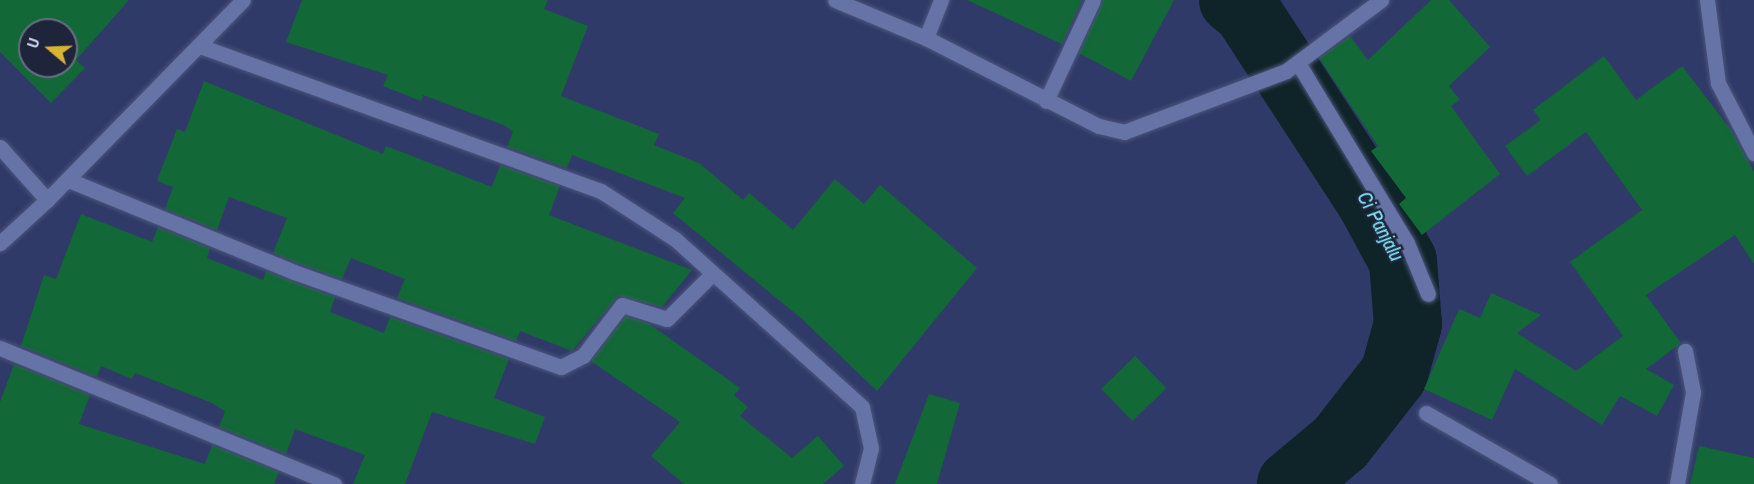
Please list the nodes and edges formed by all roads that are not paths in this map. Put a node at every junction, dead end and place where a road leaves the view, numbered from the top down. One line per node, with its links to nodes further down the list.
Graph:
1 (243, 0): 8 (street)
2 (835, 0): 7 (street)
3 (940, 0): 7 (street)
4 (1093, 0): 10 (street)
5 (1381, 0): 9 (street)
6 (1707, 0): 12 (street)
7 (926, 38): 10 (street)
8 (200, 45): 13 (street); 16 (street)
9 (1292, 67): 10 (street); 17 (street)
10 (1046, 101)
11 (0, 147): 14 (street)
12 (1754, 153)
13 (71, 181): 14 (street); 16 (street)
14 (47, 200): 15 (street)
15 (0, 243)
16 (712, 274): 22 (street)
17 (1428, 294)
18 (0, 348): 21 (street)
19 (1684, 351): 24 (street)
20 (1426, 412): 23 (street)
21 (334, 484)
22 (862, 484)
23 (1550, 484)
24 (1677, 484)

